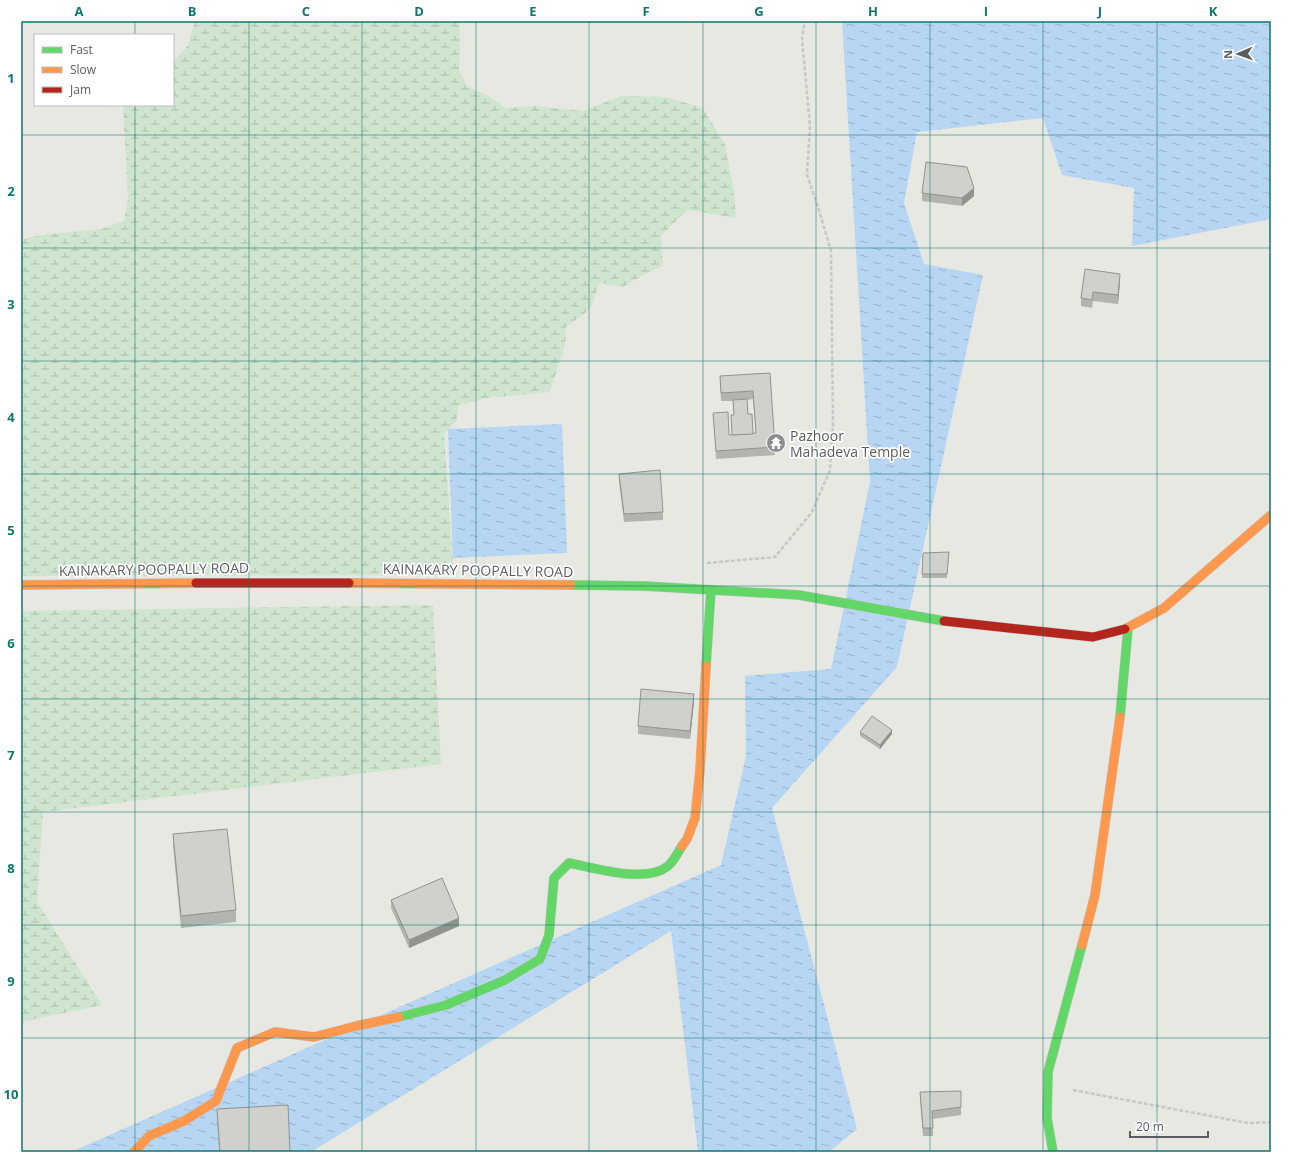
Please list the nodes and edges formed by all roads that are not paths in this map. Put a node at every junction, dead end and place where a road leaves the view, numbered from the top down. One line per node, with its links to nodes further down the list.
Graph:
1 (1271, 515): 4 (street, KAINAKARY POOPALLY ROAD)
2 (21, 585): 3 (street, KAINAKARY POOPALLY ROAD)
3 (712, 590): 4 (street, KAINAKARY POOPALLY ROAD); 5 (street)
4 (1128, 628): 6 (street)
5 (134, 1152)
6 (1053, 1152)

